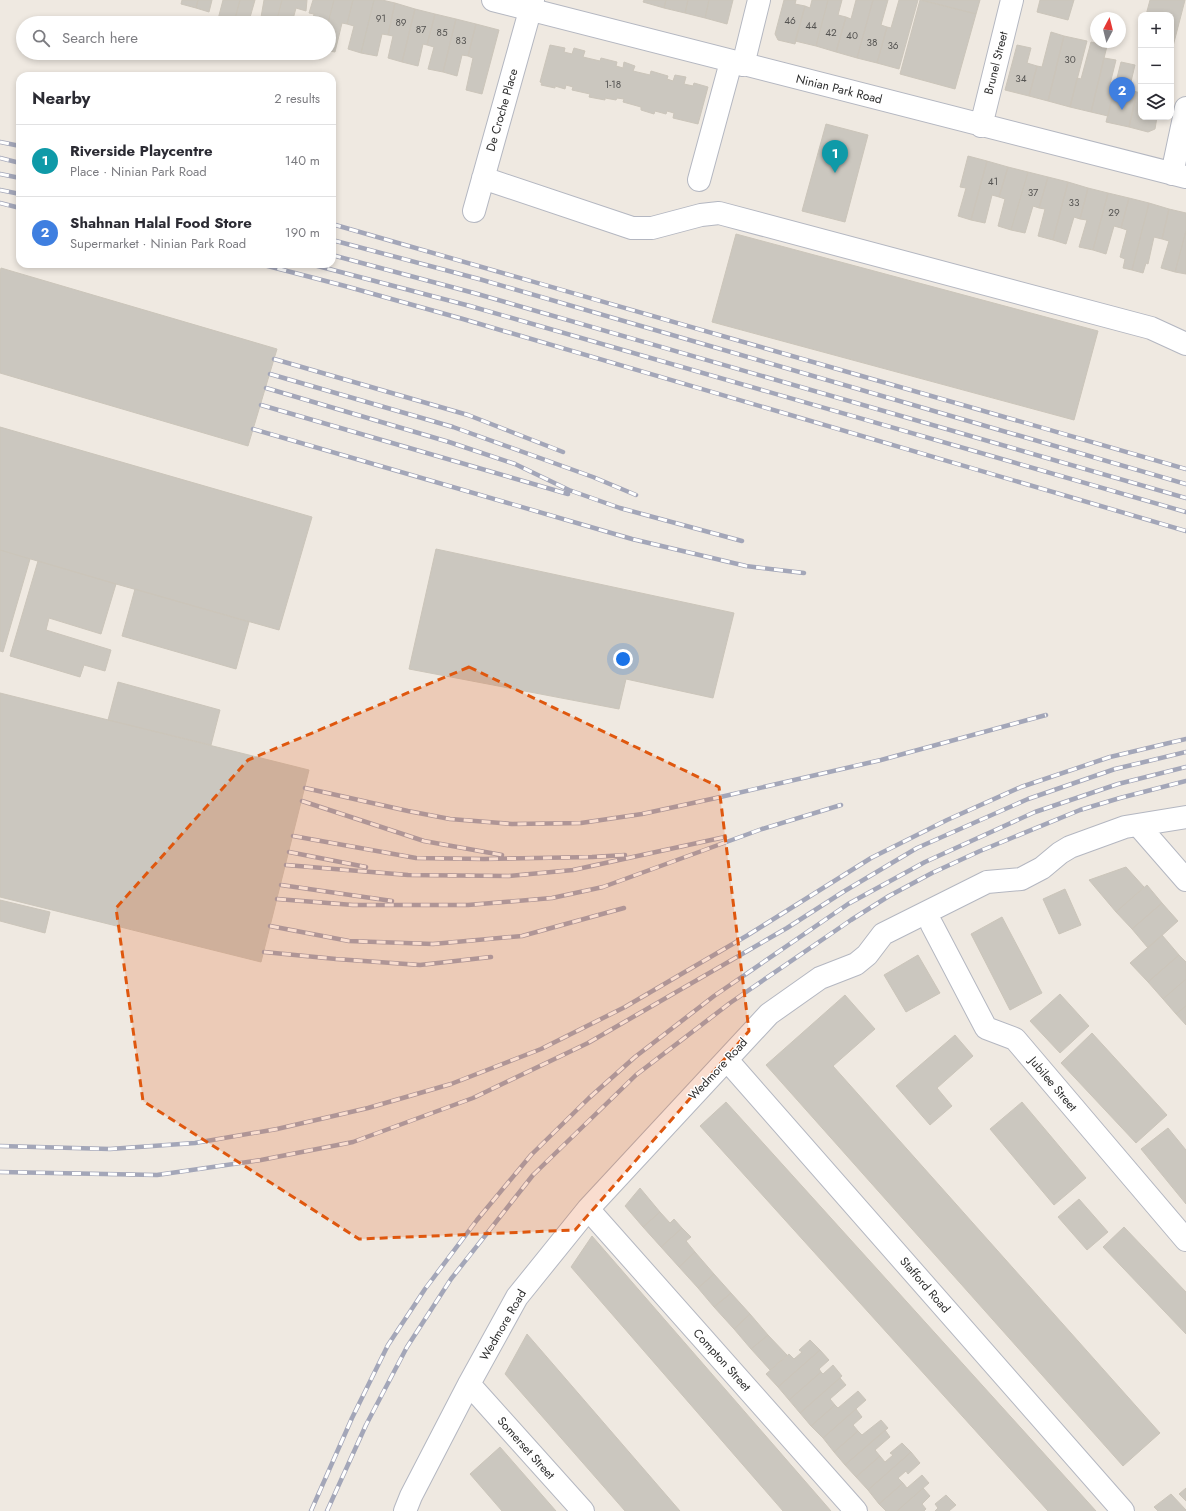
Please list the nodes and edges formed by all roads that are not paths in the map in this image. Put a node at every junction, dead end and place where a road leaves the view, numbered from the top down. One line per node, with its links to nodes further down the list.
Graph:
1 (493, 0): 4 (street, Ninian Park Road)
2 (759, 0): 5 (street)
3 (1012, 0): 7 (street, Brunel Street)
4 (532, 5): 5 (street, Ninian Park Road); 9 (street, De Croche Place)
5 (737, 63): 7 (street, Ninian Park Road); 10 (street)
6 (1186, 108): 8 (street)
7 (981, 126): 8 (street, Ninian Park Road)
8 (1179, 176)
9 (483, 178): 11 (street, De Croche Place); 12 (street)
10 (699, 180)
11 (474, 211)
12 (1186, 344)
13 (1186, 817): 14 (street, Wedmore Road)
14 (1138, 825): 15 (street); 17 (street, Wedmore Road)
15 (1186, 880)
16 (932, 925): 19 (street, Jubilee Street)
17 (727, 1060): 18 (street, Wedmore Road); 24 (street, Stafford Road)
18 (588, 1209): 20 (street, Wedmore Road); 23 (street, Compton Street)
19 (1186, 1240)
20 (469, 1384): 21 (street, Wedmore Road); 22 (street, Somerset Street)
21 (405, 1511)
22 (583, 1511)
23 (856, 1511)
24 (1123, 1511)

